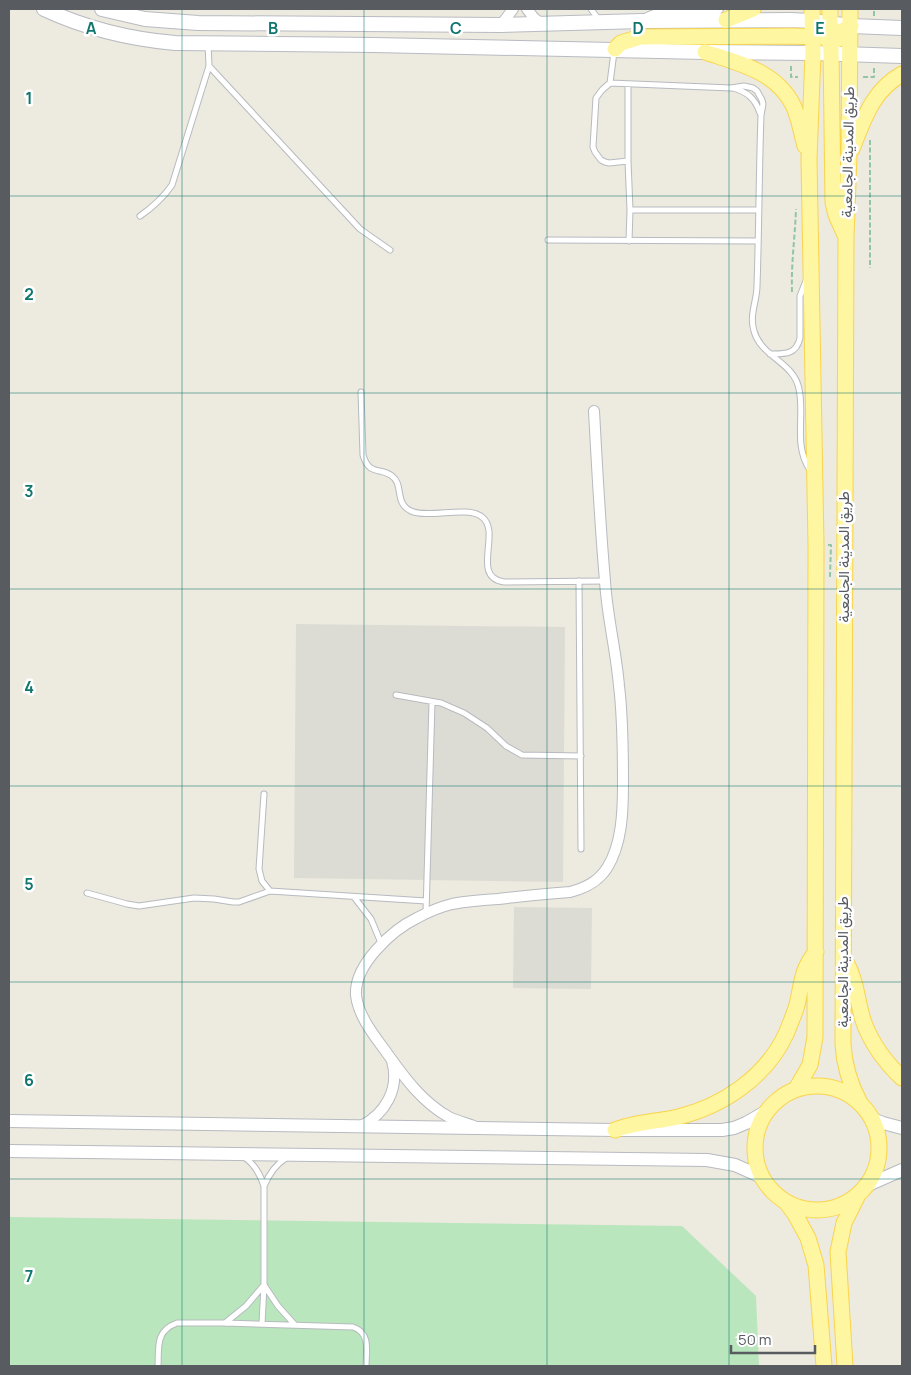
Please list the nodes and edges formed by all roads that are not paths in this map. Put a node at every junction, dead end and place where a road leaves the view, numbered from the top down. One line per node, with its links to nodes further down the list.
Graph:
1 (44, 9): 16 (main road)
2 (102, 9): 12 (main road)
3 (513, 9): 12 (street)
4 (527, 9): 11 (street)
5 (591, 9): 10 (lane)
6 (753, 9): 8 (main road)
7 (850, 9): 13 (main road, طريق المدينة الجامعية)
8 (722, 15): 9 (main road); 10 (main road)
9 (812, 15): 14 (main road, طريق المدينة الجامعية)
10 (601, 22): 11 (main road)
11 (542, 24): 12 (main road)
12 (501, 25)
13 (851, 26): 14 (main road); 15 (main road); 21 (main road, طريق المدينة الجامعية)
14 (827, 28): 17 (main road); 19 (main road, طريق المدينة الجامعية); 20 (main road); 21 (main road)
15 (902, 28)
16 (208, 44): 17 (main road); 23 (lane)
17 (615, 49): 18 (main road); 25 (lane)
18 (705, 52): 19 (main road); 28 (main road)
19 (813, 53): 20 (main road); 28 (main road, طريق المدينة الجامعية)
20 (831, 54): 21 (main road); 33 (main road)
21 (850, 55): 22 (main road); 27 (main road, طريق المدينة الجامعية)
22 (902, 56)
23 (209, 66): 32 (lane); 37 (lane)
24 (902, 74): 27 (main road)
25 (610, 83): 26 (lane); 29 (lane)
26 (628, 84): 29 (lane); 31 (lane)
27 (849, 157): 33 (main road, طريق المدينة الجامعية)
28 (809, 159): 38 (main road, طريق المدينة الجامعية)
29 (628, 161): 30 (lane)
30 (630, 210): 31 (lane); 35 (lane)
31 (758, 210): 36 (lane)
32 (140, 216)
33 (846, 236): 57 (main road, طريق المدينة الجامعية)
34 (548, 240): 35 (lane)
35 (629, 241): 36 (lane)
36 (758, 241): 39 (lane)
37 (390, 250)
38 (811, 275): 39 (lane); 42 (main road, طريق المدينة الجامعية)
39 (770, 354): 42 (lane)
40 (362, 392): 43 (lane)
41 (594, 411): 44 (street)
42 (815, 476): 56 (main road, طريق المدينة الجامعية)
43 (580, 581): 44 (lane); 47 (lane)
44 (604, 581): 54 (street)
45 (396, 696): 46 (lane)
46 (432, 702): 47 (lane); 53 (lane)
47 (581, 756): 49 (lane)
48 (264, 794): 50 (lane)
49 (581, 849)
50 (270, 891): 51 (lane); 52 (lane)
51 (87, 894)
52 (354, 897): 53 (lane); 55 (lane)
53 (426, 901): 54 (lane)
54 (426, 913): 55 (street)
55 (382, 945): 58 (street)
56 (816, 952): 60 (main road, طريق المدينة الجامعية); 68 (main road)
57 (844, 958): 59 (main road); 61 (main road, طريق المدينة الجامعية)
58 (390, 1058): 65 (street); 66 (street)
59 (902, 1078)
60 (796, 1089): 61 (main road); 62 (main road)
61 (860, 1103): 63 (main road)
62 (767, 1110): 68 (street); 73 (main road)
63 (872, 1119): 67 (street); 74 (main road)
64 (9, 1121): 65 (street)
65 (361, 1126): 66 (street)
66 (482, 1128): 68 (street)
67 (902, 1128)
68 (615, 1130)
69 (9, 1151): 70 (street)
70 (242, 1155): 71 (street); 75 (lane)
71 (290, 1155): 73 (street); 75 (lane)
72 (902, 1170): 74 (street)
73 (762, 1177): 77 (main road)
74 (868, 1185): 76 (main road)
75 (264, 1186): 78 (lane)
76 (857, 1197): 77 (main road); 85 (main road)
77 (786, 1202): 84 (main road)
78 (264, 1285): 79 (lane); 80 (lane); 81 (lane)
79 (225, 1323): 80 (lane); 82 (lane)
80 (262, 1324): 81 (lane)
81 (295, 1325): 83 (lane)
82 (158, 1366)
83 (366, 1366)
84 (824, 1366)
85 (845, 1366)

